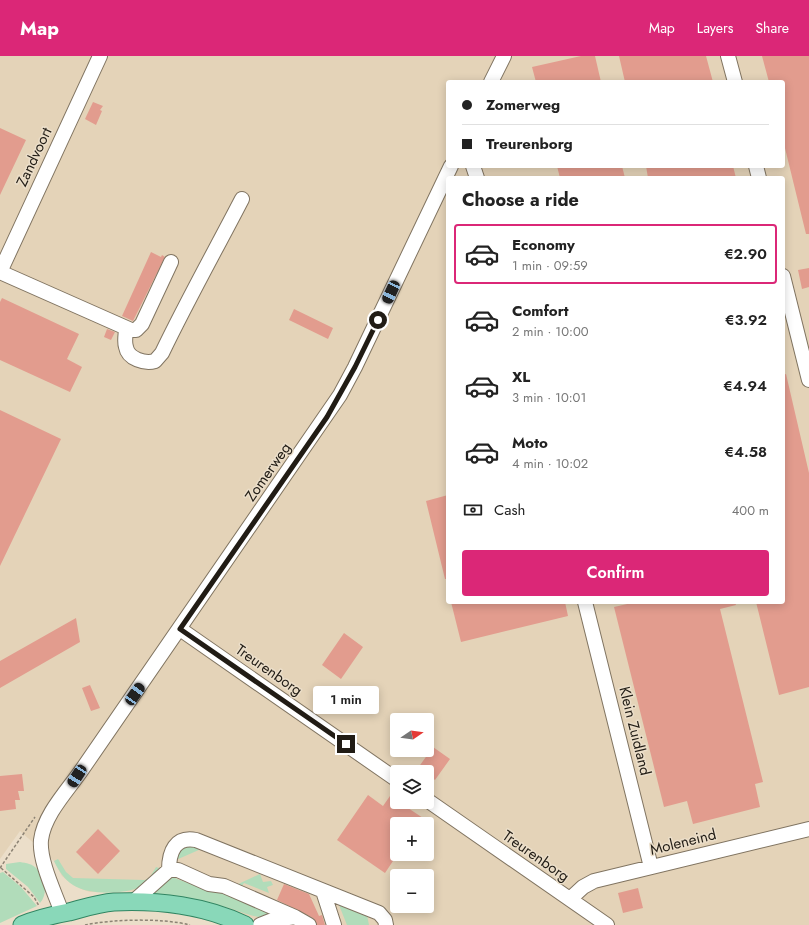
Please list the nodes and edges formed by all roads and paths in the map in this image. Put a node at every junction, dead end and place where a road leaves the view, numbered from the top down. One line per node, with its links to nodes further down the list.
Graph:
1 (100, 56): 9 (street, Zandvoort)
2 (504, 56): 4 (street)
3 (728, 56): 5 (street)
4 (492, 80)
5 (734, 80)
6 (446, 177): 14 (street, Zomerweg)
7 (242, 200): 11 (street)
8 (171, 262): 11 (street)
9 (0, 272): 11 (street)
10 (785, 284): 12 (street)
11 (126, 328)
12 (809, 380)
13 (585, 604): 18 (street, Klein Zuidland)
14 (180, 629): 15 (street, Treurenborg); 24 (street, Zomerweg)
15 (390, 775)
16 (434, 805): 22 (street, Treurenborg)
17 (809, 828): 18 (street, Moleneind)
18 (651, 867): 22 (street, Moleneind)
19 (0, 868): 25 (path)
20 (169, 870): 21 (street); 23 (street); 26 (street)
21 (323, 890): 33 (street); 34 (street)
22 (570, 899): 35 (street, Treurenborg)
23 (133, 902): 24 (main road); 30 (main road)
24 (62, 913): 25 (main road)
25 (42, 917): 27 (main road)
26 (296, 917): 31 (street); 32 (street)
27 (22, 925)
28 (85, 925): 29 (path)
29 (190, 925)
30 (246, 925)
31 (260, 925)
32 (309, 925)
33 (334, 925)
34 (386, 925)
35 (607, 925)

